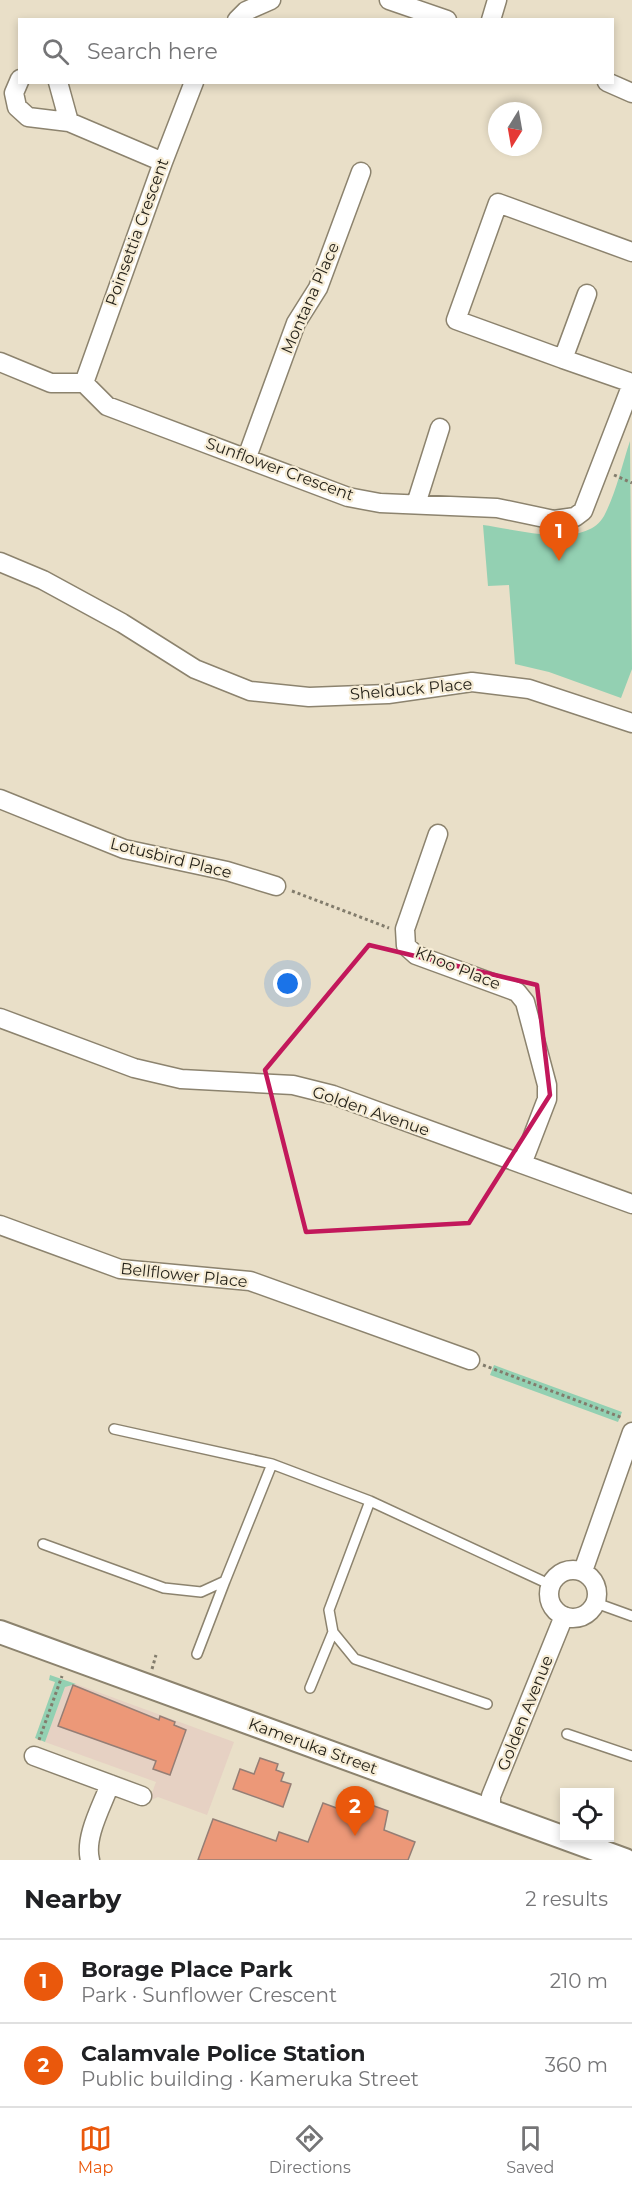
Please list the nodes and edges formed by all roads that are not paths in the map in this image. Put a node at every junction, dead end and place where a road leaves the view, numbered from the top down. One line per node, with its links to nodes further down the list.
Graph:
1 (271, 0): 4 (street)
2 (390, 0): 5 (street)
3 (497, 0): 6 (street)
4 (239, 18)
5 (441, 18)
6 (492, 18)
7 (18, 84): 12 (street)
8 (59, 84): 12 (street)
9 (193, 84): 13 (street, Poinsettia Crescent)
10 (612, 84): 11 (street)
11 (632, 93)
12 (69, 122): 13 (street)
13 (162, 162): 19 (street, Poinsettia Crescent)
14 (361, 172): 22 (street, Montana Place)
15 (632, 252): 17 (street)
16 (587, 294): 17 (street)
17 (563, 359): 20 (street)
18 (0, 362): 19 (street)
19 (84, 383): 22 (street, Sunflower Crescent)
20 (632, 383): 23 (street, Sunflower Crescent)
21 (440, 428): 23 (street)
22 (247, 457): 23 (street, Sunflower Crescent)
23 (416, 504)
24 (0, 562): 25 (street, Shelduck Place)
25 (632, 723)
26 (0, 799): 28 (street, Lotusbird Place)
27 (438, 834): 30 (street, Khoo Place)
28 (276, 886)
29 (0, 1018): 30 (street, Golden Avenue)
30 (522, 1164): 31 (street, Golden Avenue)
31 (632, 1204)
32 (0, 1225): 33 (street, Bellflower Place)
33 (470, 1360)
34 (114, 1429): 36 (lane)
35 (632, 1432): 39 (street)
36 (272, 1464): 37 (lane); 40 (lane)
37 (370, 1501): 41 (lane); 47 (lane)
38 (43, 1544): 40 (lane)
39 (583, 1572): 41 (street); 42 (street)
40 (225, 1581): 48 (lane)
41 (551, 1585): 43 (street)
42 (596, 1603): 43 (street); 44 (lane)
43 (564, 1616): 56 (street, Golden Avenue)
44 (632, 1616)
45 (0, 1618): 56 (street, Kameruka Street)
46 (0, 1632): 56 (street, Kameruka Street)
47 (333, 1632): 49 (lane); 50 (lane)
48 (197, 1654)
49 (310, 1688)
50 (487, 1704)
51 (567, 1734): 53 (lane)
52 (33, 1756): 54 (street)
53 (632, 1756)
54 (110, 1784): 55 (street); 60 (street)
55 (142, 1796)
56 (491, 1804): 57 (street, Kameruka Street); 61 (street, Kameruka Street)
57 (560, 1822)
58 (614, 1841): 59 (street)
59 (632, 1846)
60 (90, 1860)
61 (625, 1860)

